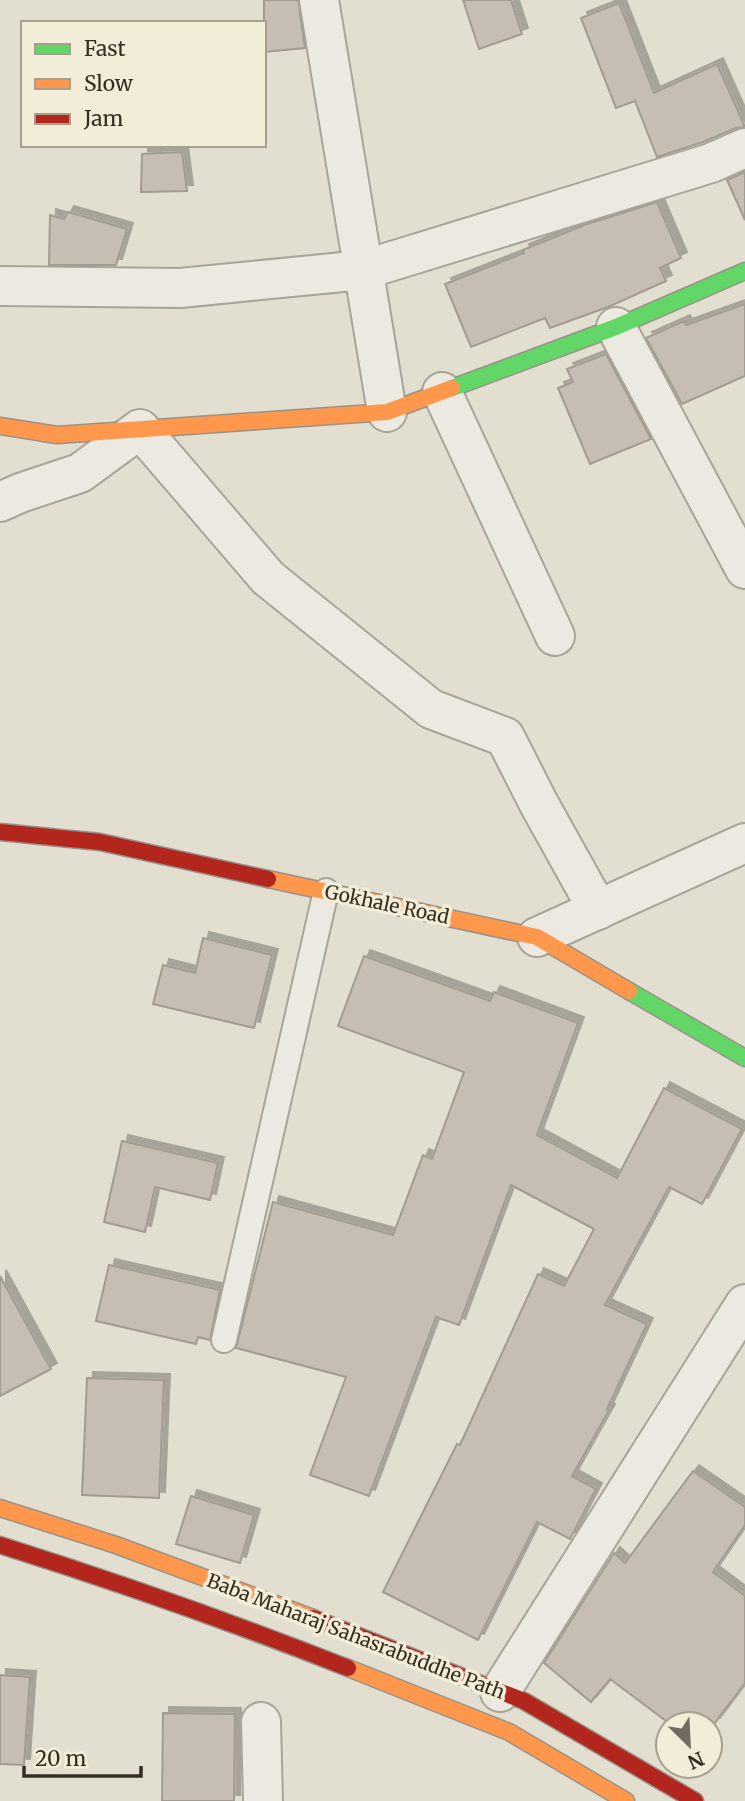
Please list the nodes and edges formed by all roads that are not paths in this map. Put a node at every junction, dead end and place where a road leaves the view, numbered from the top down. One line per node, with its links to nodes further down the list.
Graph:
1 (319, 0): 3 (street)
2 (745, 148): 3 (street)
3 (363, 270): 5 (street); 8 (street)
4 (745, 271): 6 (street)
5 (0, 286)
6 (616, 327): 7 (street); 12 (street)
7 (442, 392): 8 (street); 13 (street)
8 (387, 412): 10 (street)
9 (0, 426): 10 (street)
10 (140, 429): 11 (street); 17 (street)
11 (0, 502)
12 (745, 569)
13 (555, 636)
14 (0, 832): 16 (street, Gokhale Road)
15 (745, 843): 17 (street)
16 (326, 891): 18 (street, Gokhale Road); 21 (lane)
17 (598, 909): 18 (street)
18 (537, 937): 19 (street, Gokhale Road)
19 (745, 1058)
20 (745, 1304): 24 (street)
21 (224, 1340)
22 (0, 1508): 24 (street, Baba Maharaj Sahasrabuddhe Path)
23 (0, 1545): 27 (street, Baba Maharaj Sahasrabuddhe Path)
24 (500, 1692): 28 (street, Baba Maharaj Sahasrabuddhe Path)
25 (261, 1722): 26 (street)
26 (262, 1801)
27 (626, 1801)
28 (695, 1801)

